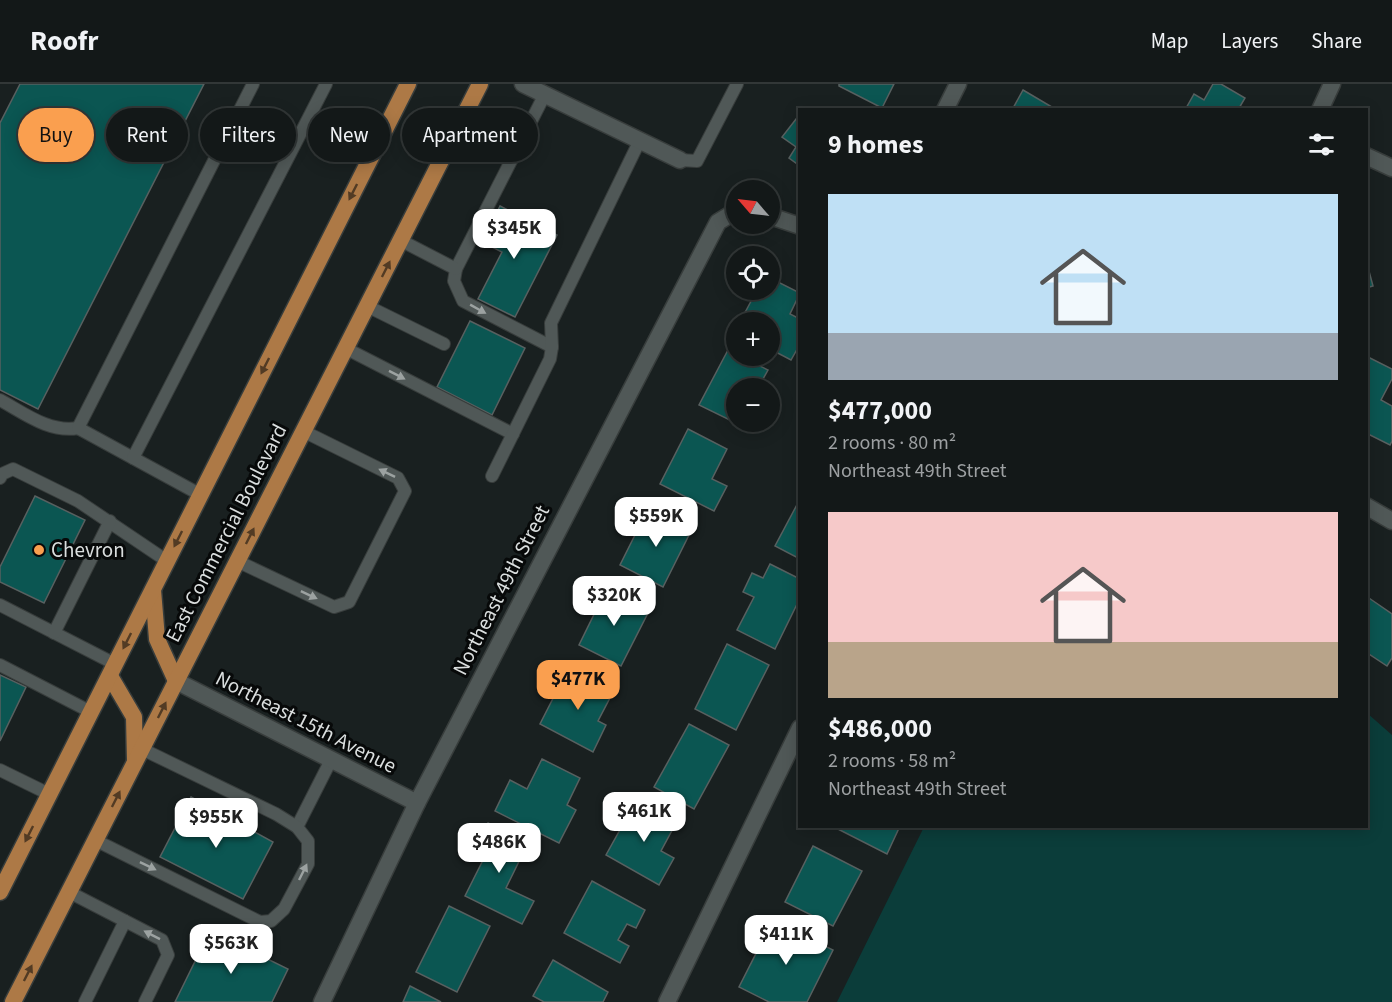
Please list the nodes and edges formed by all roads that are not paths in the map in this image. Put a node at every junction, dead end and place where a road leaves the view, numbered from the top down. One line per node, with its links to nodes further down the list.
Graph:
1 (253, 84): 26 (lane)
2 (326, 84): 29 (lane)
3 (408, 84): 32 (main road, East Commercial Boulevard, one-way to 32)
4 (480, 84): 19 (main road, East Commercial Boulevard)
5 (523, 84): 9 (street)
6 (737, 84): 14 (lane)
7 (958, 84): 10 (street)
8 (1332, 84): 11 (street)
9 (544, 94): 12 (street); 20 (lane)
10 (946, 108)
11 (1321, 108)
12 (640, 140): 14 (street); 23 (lane)
13 (1368, 157): 15 (street)
14 (680, 160)
15 (1392, 168)
16 (726, 217): 50 (street, Northeast 49th Street)
17 (780, 219): 18 (street)
18 (798, 225)
19 (400, 240): 20 (lane); 21 (main road, East Commercial Boulevard, one-way to 19)
20 (456, 269): 23 (lane, one-way to 23)
21 (367, 306): 22 (lane); 24 (main road, East Commercial Boulevard)
22 (444, 344)
23 (552, 346): 28 (lane)
24 (345, 348): 27 (main road, East Commercial Boulevard); 28 (lane, one-way to 28)
25 (0, 400): 26 (lane)
26 (78, 428): 29 (lane)
27 (303, 431): 37 (main road, East Commercial Boulevard, one-way to 27); 37 (lane, one-way to 27)
28 (513, 434): 30 (lane)
29 (133, 458): 32 (lane)
30 (492, 476)
31 (0, 478): 34 (lane)
32 (201, 495): 36 (main road, East Commercial Boulevard, one-way to 36)
33 (1368, 507): 35 (street)
34 (110, 521): 36 (lane); 40 (lane)
35 (1392, 521)
36 (167, 561): 38 (main road, East Commercial Boulevard)
37 (237, 561): 43 (main road, East Commercial Boulevard)
38 (153, 589): 42 (main road, East Commercial Boulevard, one-way to 42); 43 (main road)
39 (0, 606): 40 (lane)
40 (54, 633): 42 (lane)
41 (0, 665): 44 (lane)
42 (112, 670): 44 (main road, East Commercial Boulevard); 46 (main road)
43 (176, 681): 46 (main road, East Commercial Boulevard, one-way to 43); 47 (street, Northeast 15th Avenue)
44 (91, 712): 49 (main road, East Commercial Boulevard)
45 (798, 732): 60 (street)
46 (138, 755): 51 (lane); 52 (main road, East Commercial Boulevard, one-way to 46)
47 (331, 760): 50 (street, Northeast 15th Avenue); 51 (lane)
48 (0, 770): 49 (lane)
49 (49, 795): 53 (main road, East Commercial Boulevard, one-way to 53)
50 (417, 803): 59 (street, Northeast 49th Street)
51 (297, 827): 52 (lane, one-way to 51)
52 (95, 840): 54 (main road, East Commercial Boulevard)
53 (2, 882)
54 (69, 892): 55 (lane); 56 (main road, East Commercial Boulevard, one-way to 54)
55 (125, 921): 57 (lane); 58 (lane, one-way to 55)
56 (13, 1002)
57 (85, 1002)
58 (145, 1002)
59 (322, 1002)
60 (667, 1002)

